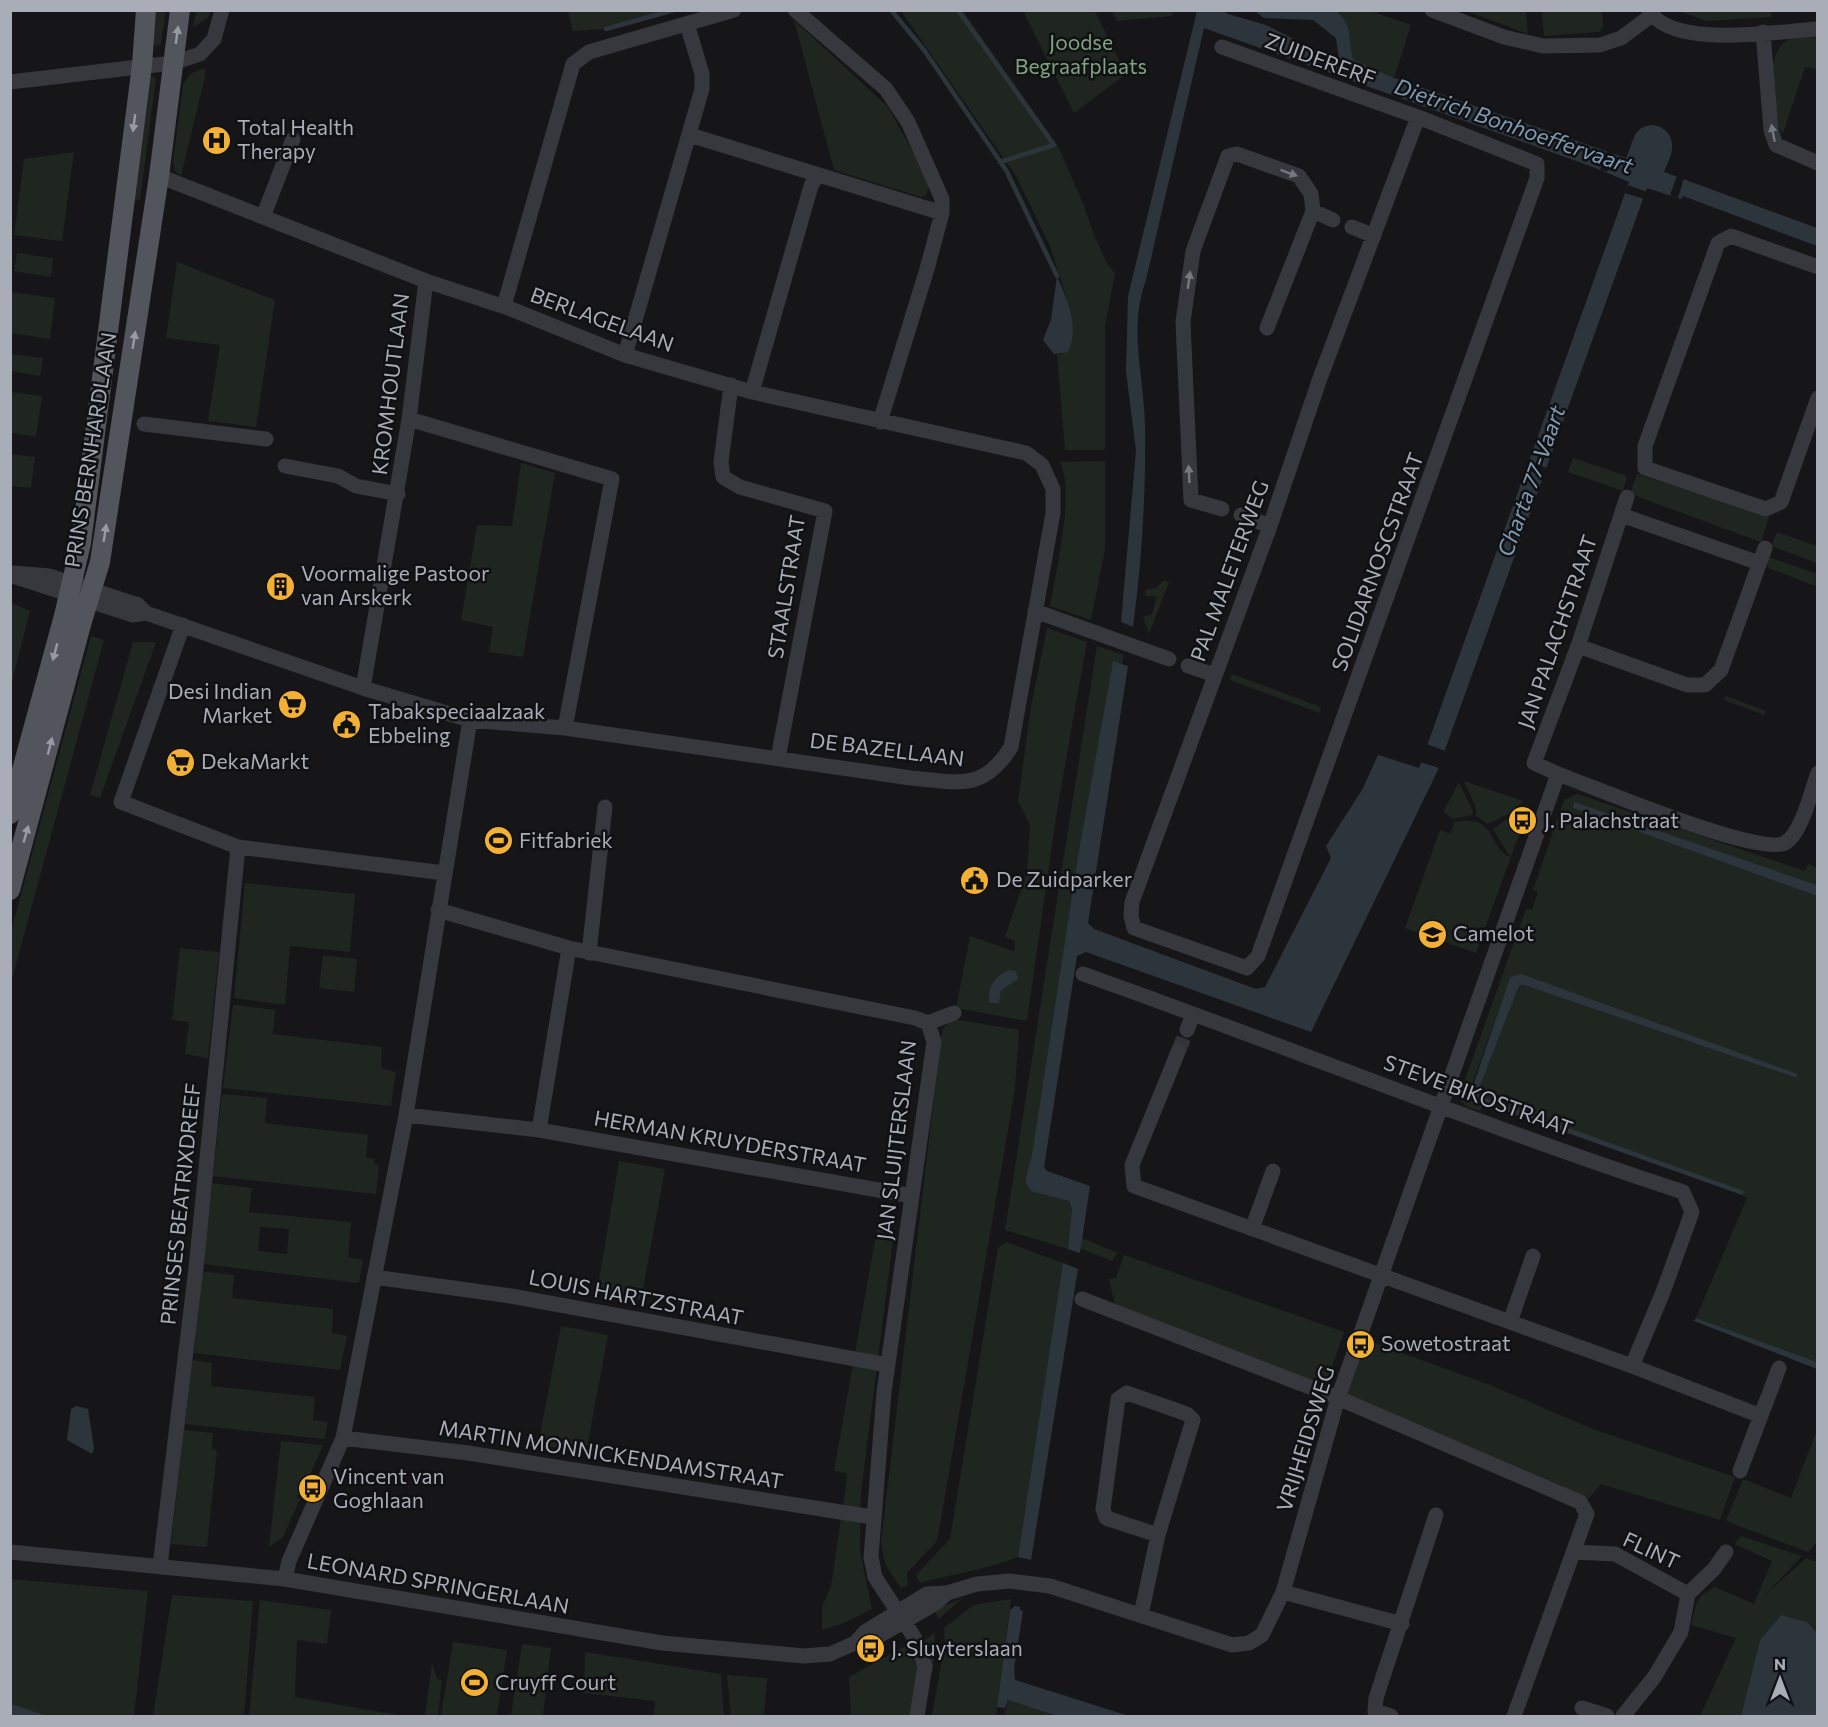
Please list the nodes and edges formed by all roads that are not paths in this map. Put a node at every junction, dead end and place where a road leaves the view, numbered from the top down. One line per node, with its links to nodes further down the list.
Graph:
1 (146, 10): 13 (main road, PRINS BERNHARDLAAN)
2 (180, 10): 12 (main road, PRINS BERNHARDLAAN, one-way to 2)
3 (222, 10): 12 (street)
4 (734, 10): 8 (street)
5 (795, 10): 23 (street)
6 (1432, 10): 7 (street)
7 (1651, 13): 10 (street)
8 (687, 24): 16 (street); 30 (street)
9 (1818, 29): 10 (street)
10 (1763, 32): 18 (street, one-way to 10)
11 (1222, 47): 15 (street, ZUIDERERF)
12 (173, 63): 13 (street); 20 (main road, PRINS BERNHARDLAAN)
13 (142, 65): 14 (street); 51 (main road, PRINS BERNHARDLAAN, one-way to 51)
14 (10, 82)
15 (1418, 117): 19 (street, ZUIDERERF); 27 (street, PAL MALETERWEG)
16 (690, 135): 21 (street); 32 (street)
17 (294, 140): 24 (street)
18 (1818, 163)
19 (1537, 164): 74 (street, SOLIDARNOSCSTRAAT)
20 (159, 176): 24 (street, BERLAGELAAN); 52 (main road, PRINS BERNHARDLAAN, one-way to 20)
21 (817, 176): 23 (street); 34 (street)
22 (1313, 211): 25 (street); 31 (street); 44 (street, one-way to 22)
23 (942, 213): 37 (street)
24 (263, 217): 29 (street, BERLAGELAAN)
25 (1333, 220)
26 (1352, 227): 27 (street)
27 (1374, 236): 47 (street, PAL MALETERWEG)
28 (1818, 267): 35 (street)
29 (426, 281): 30 (street, BERLAGELAAN); 36 (street, KROMHOUTLAAN)
30 (504, 306): 32 (street, BERLAGELAAN)
31 (1267, 328)
32 (625, 355): 33 (street, BERLAGELAAN)
33 (731, 385): 34 (street, BERLAGELAAN); 63 (street, STAALSTRAAT)
34 (752, 392): 37 (street, BERLAGELAAN)
35 (1818, 398)
36 (409, 419): 42 (street, KROMHOUTLAAN); 62 (street)
37 (880, 422): 40 (street, BERLAGELAAN)
38 (144, 424): 39 (street)
39 (266, 439)
40 (1042, 465): 53 (street, DE BAZELLAAN)
41 (285, 466): 42 (street, KROMHOUTLAAN)
42 (398, 494): 60 (street, KROMHOUTLAAN)
43 (1627, 496): 46 (street, JAN PALACHSTRAAT)
44 (1222, 509)
45 (1241, 515): 47 (street)
46 (1621, 515): 49 (street, JAN PALACHSTRAAT); 56 (street, JAN PALACHSTRAAT)
47 (1270, 526): 59 (street, PAL MALETERWEG)
48 (1765, 548): 49 (street)
49 (1760, 563): 56 (street)
50 (10, 574): 51 (street)
51 (70, 589): 52 (street); 67 (main road, PRINS BERNHARDLAAN, one-way to 67)
52 (90, 595): 54 (street); 54 (street); 70 (main road, PRINS BERNHARDLAAN, one-way to 52)
53 (1035, 611): 57 (street); 63 (street, DE BAZELLAAN)
54 (146, 613): 55 (street, DE BAZELLAAN)
55 (183, 625): 60 (street, DE BAZELLAAN); 68 (street)
56 (1578, 646): 65 (street, JAN PALACHSTRAAT)
57 (1169, 659)
58 (1188, 666): 59 (street)
59 (1215, 675): 74 (street, PAL MALETERWEG)
60 (363, 688): 61 (street, DE BAZELLAAN)
61 (470, 720): 62 (street, DE BAZELLAAN); 69 (street)
62 (565, 728): 63 (street, DE BAZELLAAN)
63 (778, 758)
64 (1818, 773): 65 (street)
65 (1558, 774): 81 (street, VRIJHEIDSWEG)
66 (605, 807): 73 (street)
67 (10, 814)
68 (238, 847): 69 (street); 105 (street, PRINSES BEATRIXDREEF)
69 (444, 873): 71 (street)
70 (10, 890)
71 (438, 910): 72 (street, JAN SLUIJTERSLAAN); 82 (street)
72 (569, 948): 73 (street, JAN SLUIJTERSLAAN); 83 (street)
73 (589, 953): 78 (street, JAN SLUIJTERSLAAN)
74 (1247, 968)
75 (1083, 974): 77 (street, STEVE BIKOSTRAAT)
76 (954, 1012): 78 (street)
77 (1194, 1014): 79 (street); 81 (street, STEVE BIKOSTRAAT)
78 (928, 1023): 85 (street, JAN SLUIJTERSLAAN)
79 (1187, 1030)
80 (1178, 1052): 86 (street)
81 (1440, 1106): 89 (street, VRIJHEIDSWEG); 93 (street, STEVE BIKOSTRAAT)
82 (406, 1115): 83 (street); 88 (street)
83 (539, 1130): 85 (street, HERMAN KRUYDERSTRAAT)
84 (1273, 1170): 86 (street)
85 (912, 1196): 92 (street, JAN SLUIJTERSLAAN)
86 (1252, 1229): 89 (street)
87 (1533, 1256): 91 (street)
88 (374, 1277): 92 (street, LOUIS HARTZSTRAAT); 97 (street)
89 (1381, 1278): 91 (street); 95 (street, VRIJHEIDSWEG)
90 (1082, 1299): 95 (street)
91 (1510, 1323): 93 (street)
92 (888, 1365): 100 (street, JAN SLUIJTERSLAAN)
93 (1632, 1366): 96 (street)
94 (1779, 1368): 96 (street)
95 (1338, 1398): 103 (street); 107 (street, VRIJHEIDSWEG)
96 (1761, 1416): 98 (street)
97 (343, 1438): 100 (street, MARTIN MONNICKENDAMSTRAAT); 106 (street)
98 (1740, 1471)
99 (1436, 1515): 111 (street)
100 (872, 1517): 110 (street, JAN SLUIJTERSLAAN)
101 (1158, 1534): 101 (street); 109 (street)
102 (10, 1552): 105 (street, LEONARD SPRINGERLAAN)
103 (1572, 1552): 108 (street, FLINT); 115 (street)
104 (1726, 1552): 108 (street, FLINT)
105 (160, 1566): 106 (street, LEONARD SPRINGERLAAN)
106 (285, 1579): 110 (street, LEONARD SPRINGERLAAN)
107 (1283, 1592): 109 (street, VRIJHEIDSWEG); 111 (street)
108 (1688, 1594): 117 (street)
109 (1141, 1615): 110 (street, VRIJHEIDSWEG)
110 (902, 1617): 113 (street, JAN SLUIJTERSLAAN)
111 (1402, 1624): 114 (street)
112 (1582, 1708): 116 (street)
113 (917, 1716)
114 (1391, 1716)
115 (1514, 1716)
116 (1607, 1716)
117 (1623, 1716)

